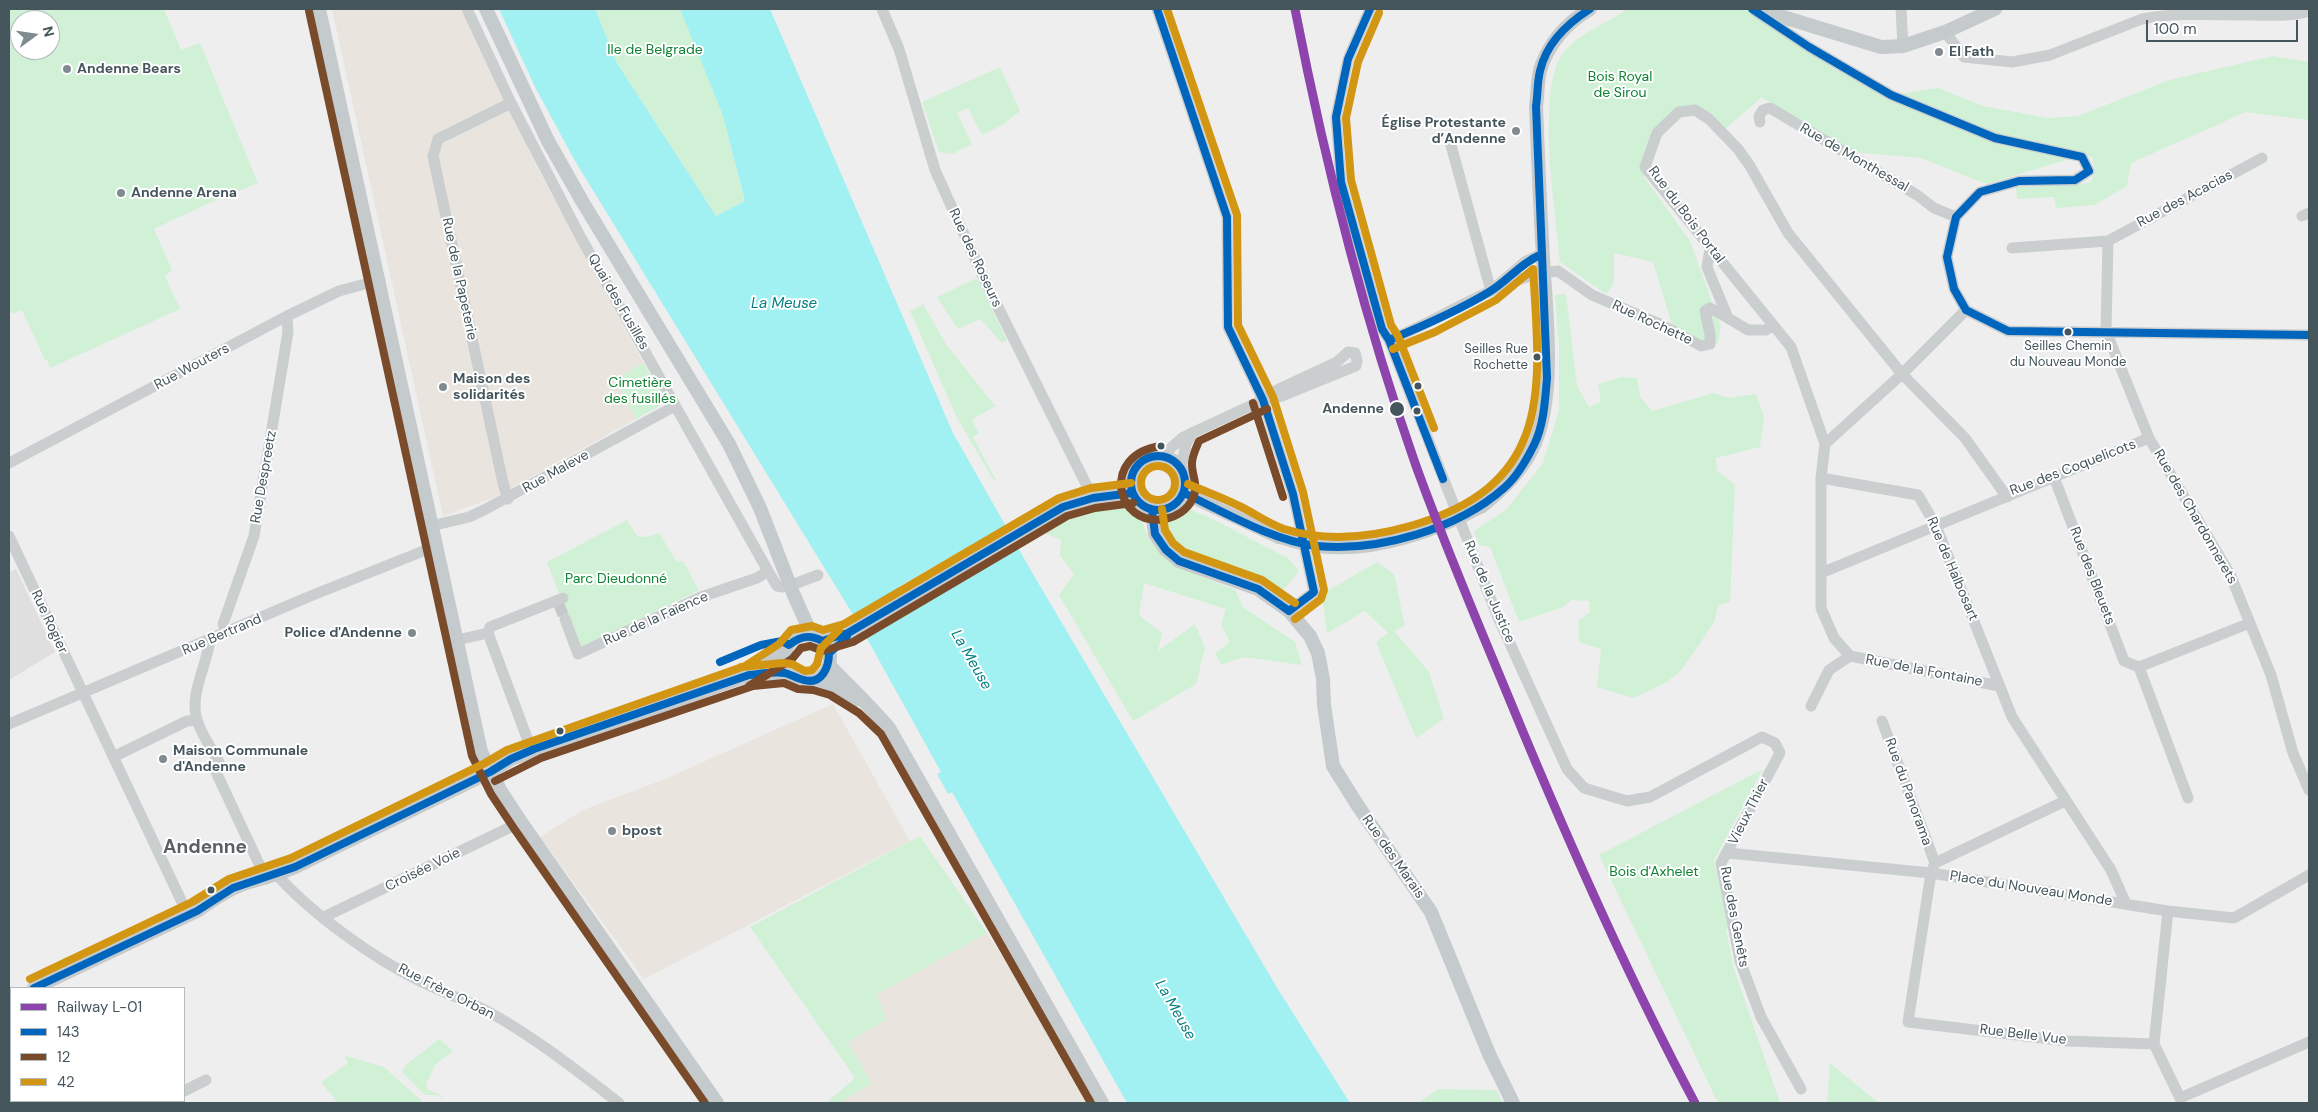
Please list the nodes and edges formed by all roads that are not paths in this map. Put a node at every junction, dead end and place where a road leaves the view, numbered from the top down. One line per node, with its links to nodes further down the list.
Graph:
1 (319, 9): 26 (main road)
2 (467, 9): 16 (street, Quai des Fusillés)
3 (486, 9): 60 (main road)
4 (882, 9): 49 (street, Rue des Roseurs)
5 (1156, 9): 36 (street)
6 (1370, 9): 34 (street, Rue de la Justice)
7 (1590, 9): 24 (main road)
8 (1752, 9): 20 (street)
9 (1757, 9): 15 (main road)
10 (1901, 9): 15 (street)
11 (1995, 9): 14 (main road)
12 (2309, 11): 13 (street)
13 (2144, 14): 14 (street)
14 (1945, 32): 15 (main road)
15 (1903, 46)
16 (511, 102): 37 (street, Quai des Fusillés); 50 (street, Rue de la Papeterie)
17 (1760, 122): 20 (street, Rue de Monthessal)
18 (1449, 138): 27 (street)
19 (2262, 158): 21 (street, Rue des Acacias)
20 (1956, 217): 28 (street)
21 (2108, 240): 22 (street, Rue des Acacias); 32 (street)
22 (2012, 248)
23 (1710, 249): 30 (street); 31 (street, Rue du Bois Portal); 35 (street, Rue du Bois Portal)
24 (1542, 254): 25 (main road); 27 (street)
25 (1544, 272): 27 (street); 30 (street, Rue Rochette); 46 (main road, bridge)
26 (380, 280): 29 (street, Rue Wouters); 52 (main road)
27 (1491, 291): 34 (street)
28 (1966, 310): 32 (street); 35 (street)
29 (287, 316): 42 (street, Rue Wouters); 66 (street, Rue Despreetz)
30 (1728, 318): 31 (street, Rue Rochette)
31 (1773, 324): 40 (street, Rue du Bois Portal)
32 (2106, 331): 33 (street); 39 (street, Rue des Chardonnerets)
33 (2309, 335)
34 (1389, 340): 88 (street, Rue de la Justice)
35 (1902, 374): 40 (street); 48 (street, Rue des Coquelicots)
36 (1264, 400): 36 (street); 38 (street); 62 (street)
37 (675, 406): 50 (street, Rue Maleve); 57 (street, Quai des Fusillés)
38 (1192, 432): 41 (street); 43 (street)
39 (2149, 438): 44 (street, Rue des Coquelicots); 64 (street, Rue des Chardonnerets)
40 (1825, 444): 45 (street)
41 (1162, 456): 43 (main road); 47 (main road)
42 (9, 463)
43 (1182, 468): 46 (main road)
44 (2054, 477): 48 (street, Rue des Coquelicots); 73 (street, Rue des Bleuets)
45 (1821, 478): 53 (street, Rue de Halbosart); 58 (street, Rue de la Fontaine)
46 (1184, 493): 51 (main road)
47 (1132, 494): 49 (main road); 51 (main road)
48 (2006, 496): 53 (street)
49 (1092, 498): 70 (main road)
50 (508, 499): 52 (street, Rue Maleve)
51 (1152, 510): 62 (main road, Rue des Marais)
52 (431, 526): 55 (main road)
53 (1936, 526): 58 (street); 77 (street, Rue de Halbosart)
54 (9, 536): 56 (street, Rue Rogier)
55 (436, 546): 66 (street, Rue Bertrand); 69 (main road)
56 (12, 554): 78 (street, Rue Rogier)
57 (768, 571): 60 (street, Quai des Fusillés); 63 (street, Rue de la Faïence)
58 (1821, 573): 72 (street, Rue de la Fontaine)
59 (818, 575): 60 (street)
60 (790, 588): 67 (main road); 70 (main road)
61 (560, 601): 65 (street)
62 (1289, 611): 109 (main road, Rue des Marais)
63 (565, 619)
64 (2250, 623): 73 (street); 87 (street, Rue des Chardonnerets)
65 (488, 632): 69 (street); 84 (street)
66 (226, 633): 68 (street, Rue Bertrand)
67 (796, 639): 70 (main road); 71 (main road)
68 (210, 640): 78 (street, Rue Bertrand); 81 (street)
69 (457, 640): 86 (main road)
70 (823, 649): 76 (main road); 79 (main road)
71 (786, 651): 74 (main road); 75 (main road)
72 (1850, 656): 77 (street, Rue de la Fontaine); 80 (street)
73 (2138, 667): 89 (street, Rue des Bleuets)
74 (791, 674): 75 (main road); 76 (main road)
75 (749, 675): 84 (main road)
76 (814, 680): 79 (main road)
77 (1999, 686): 90 (street, Rue de Halbosart)
78 (82, 693): 83 (street, Rue Bertrand); 85 (street, Rue Rogier)
79 (865, 703): 108 (main road)
80 (1811, 706)
81 (197, 720): 85 (street); 95 (street)
82 (1882, 721): 93 (street, Rue du Panorama)
83 (9, 724)
84 (534, 749): 86 (main road)
85 (113, 758): 98 (street, Rue Rogier)
86 (490, 772): 91 (main road); 95 (main road)
87 (2309, 790)
88 (1650, 797): 92 (street, Vieux Thier)
89 (2188, 798)
90 (2065, 800): 93 (street, Place du Nouveau Monde); 96 (street, Place du Nouveau Monde)
91 (521, 822): 99 (street, Croisée Voie); 107 (main road)
92 (1728, 853): 93 (street, Vieux Thier); 104 (street, Rue des Genêts)
93 (1933, 868): 96 (street, Place du Nouveau Monde); 102 (street, Rue Belle Vue)
94 (2309, 874): 97 (street)
95 (271, 877): 98 (main road); 99 (street, Rue Frère Orban)
96 (2126, 904): 97 (street)
97 (2168, 911): 102 (street)
98 (188, 915): 100 (main road)
99 (324, 917): 106 (street, Rue Frère Orban)
100 (36, 987)
101 (2309, 1042): 102 (street)
102 (2154, 1044)
103 (206, 1080): 105 (street)
104 (1801, 1089)
105 (185, 1090)
106 (619, 1103)
107 (717, 1103)
108 (1102, 1103)
109 (1513, 1103)

